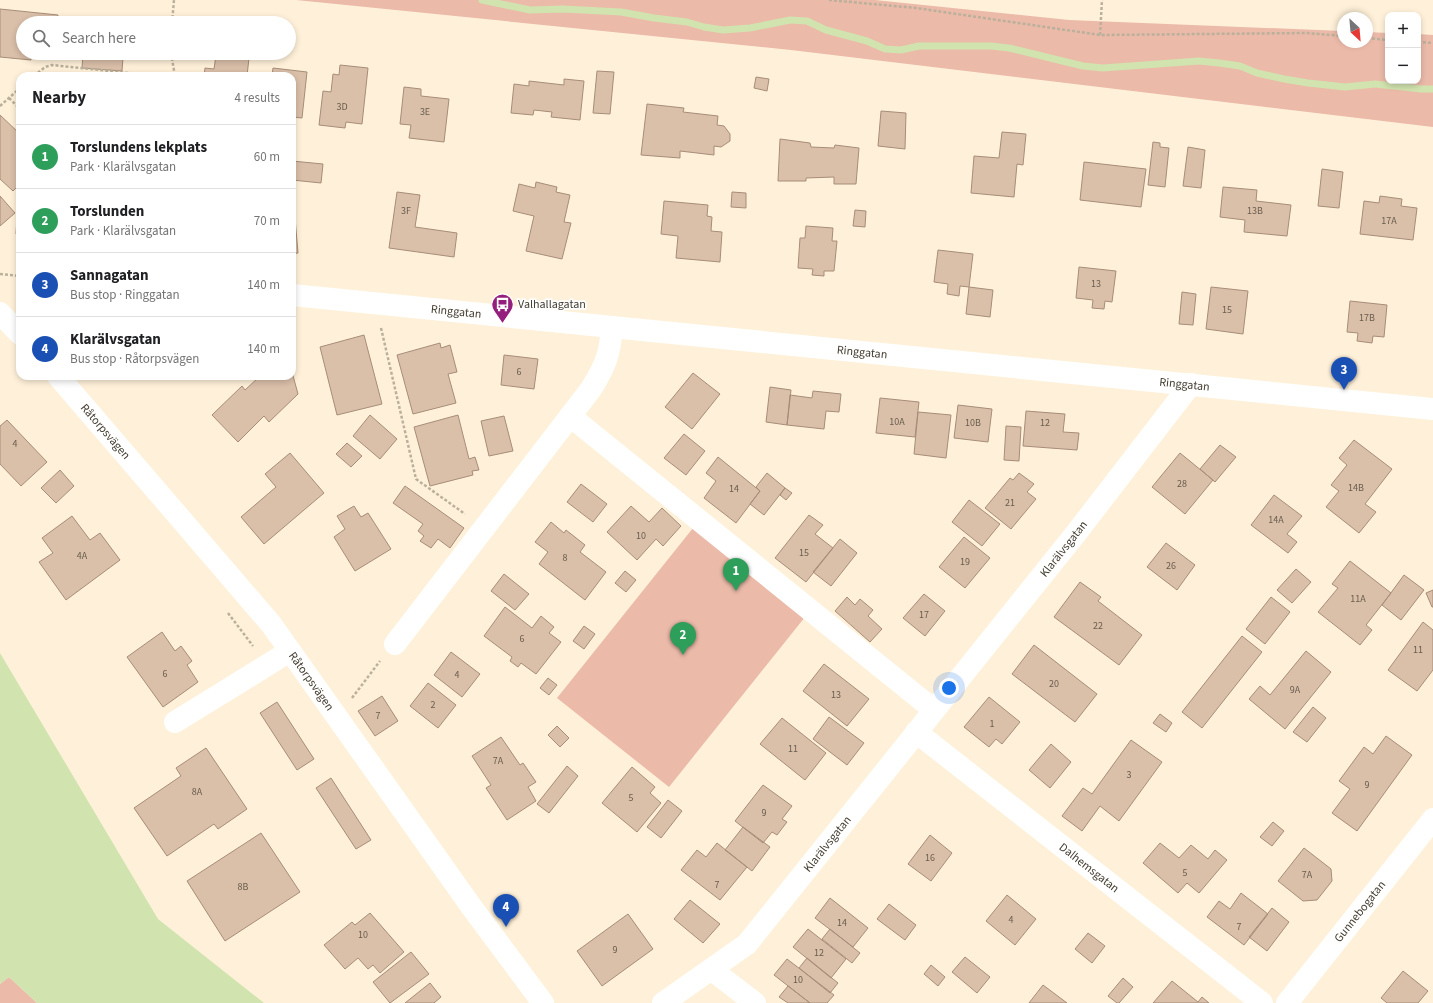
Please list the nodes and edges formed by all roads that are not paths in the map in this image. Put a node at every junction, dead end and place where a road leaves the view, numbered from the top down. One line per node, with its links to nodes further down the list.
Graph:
1 (296, 294): 3 (street, Ringgatan)
2 (0, 313): 4 (street)
3 (612, 326): 6 (street, Ringgatan); 8 (street)
4 (16, 330)
5 (61, 380): 10 (street, Råtorpsvägen)
6 (1191, 384): 7 (street, Ringgatan); 11 (street, Klarälvsgatan)
7 (1433, 409)
8 (570, 416): 9 (street); 11 (street)
9 (395, 644)
10 (290, 651): 12 (street); 16 (street, Råtorpsvägen)
11 (934, 710): 13 (street, Klarälvsgatan)
12 (175, 722)
13 (916, 732): 15 (street, Klarälvsgatan); 19 (street, Dalhemsgatan)
14 (1433, 819): 20 (street, Gunnebogatan)
15 (712, 970): 17 (street, Klarälvsgatan); 18 (street)
16 (543, 1003)
17 (663, 1003)
18 (755, 1003)
19 (1262, 1003)
20 (1287, 1003)

